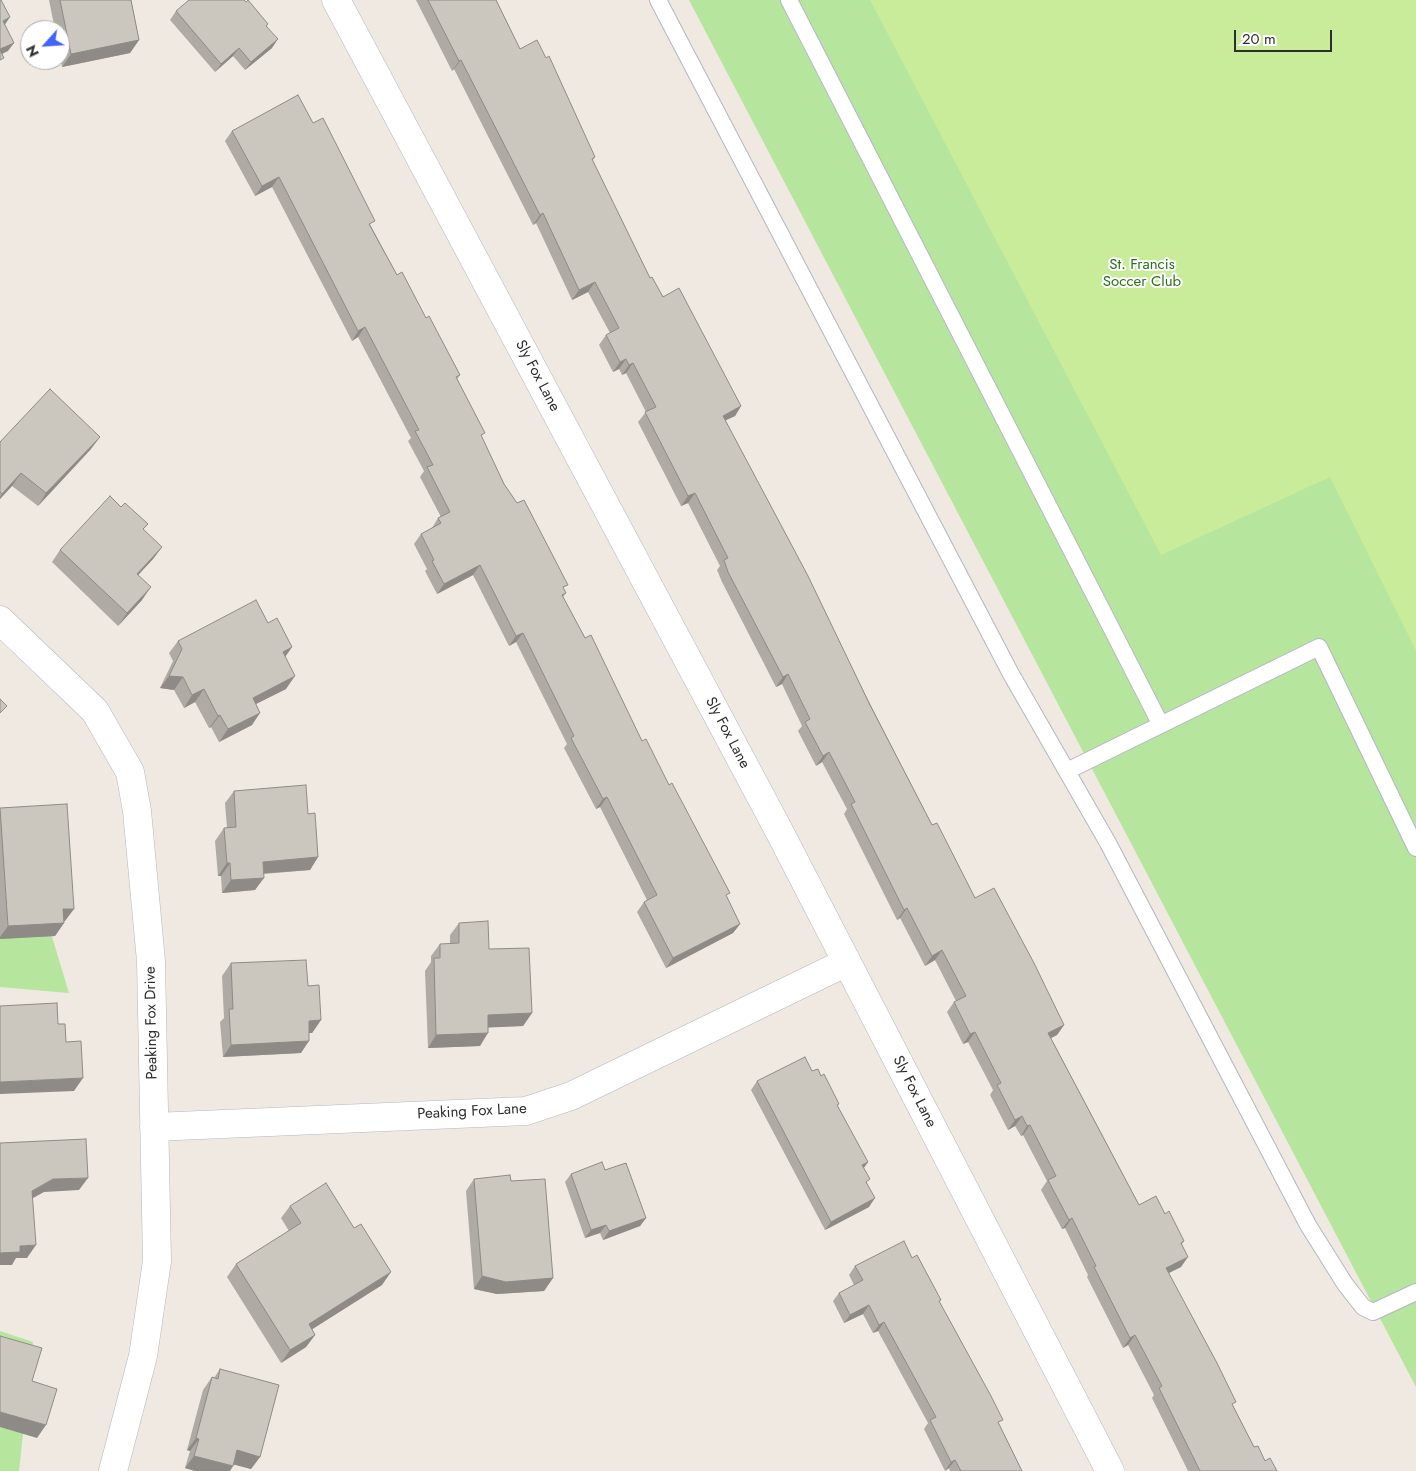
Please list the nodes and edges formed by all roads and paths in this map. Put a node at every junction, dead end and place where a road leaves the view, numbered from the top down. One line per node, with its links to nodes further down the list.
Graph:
1 (336, 0): 8 (street, Sly Fox Lane)
2 (658, 0): 6 (lane)
3 (789, 0): 5 (lane)
4 (0, 620): 9 (street, Peaking Fox Drive)
5 (1161, 725): 6 (lane); 7 (lane)
6 (1067, 771): 10 (lane)
7 (1416, 848)
8 (846, 962): 9 (street, Peaking Fox Lane); 12 (street, Sly Fox Lane)
9 (154, 1127): 11 (street, Peaking Fox Drive)
10 (1416, 1292)
11 (113, 1471)
12 (1110, 1471)

